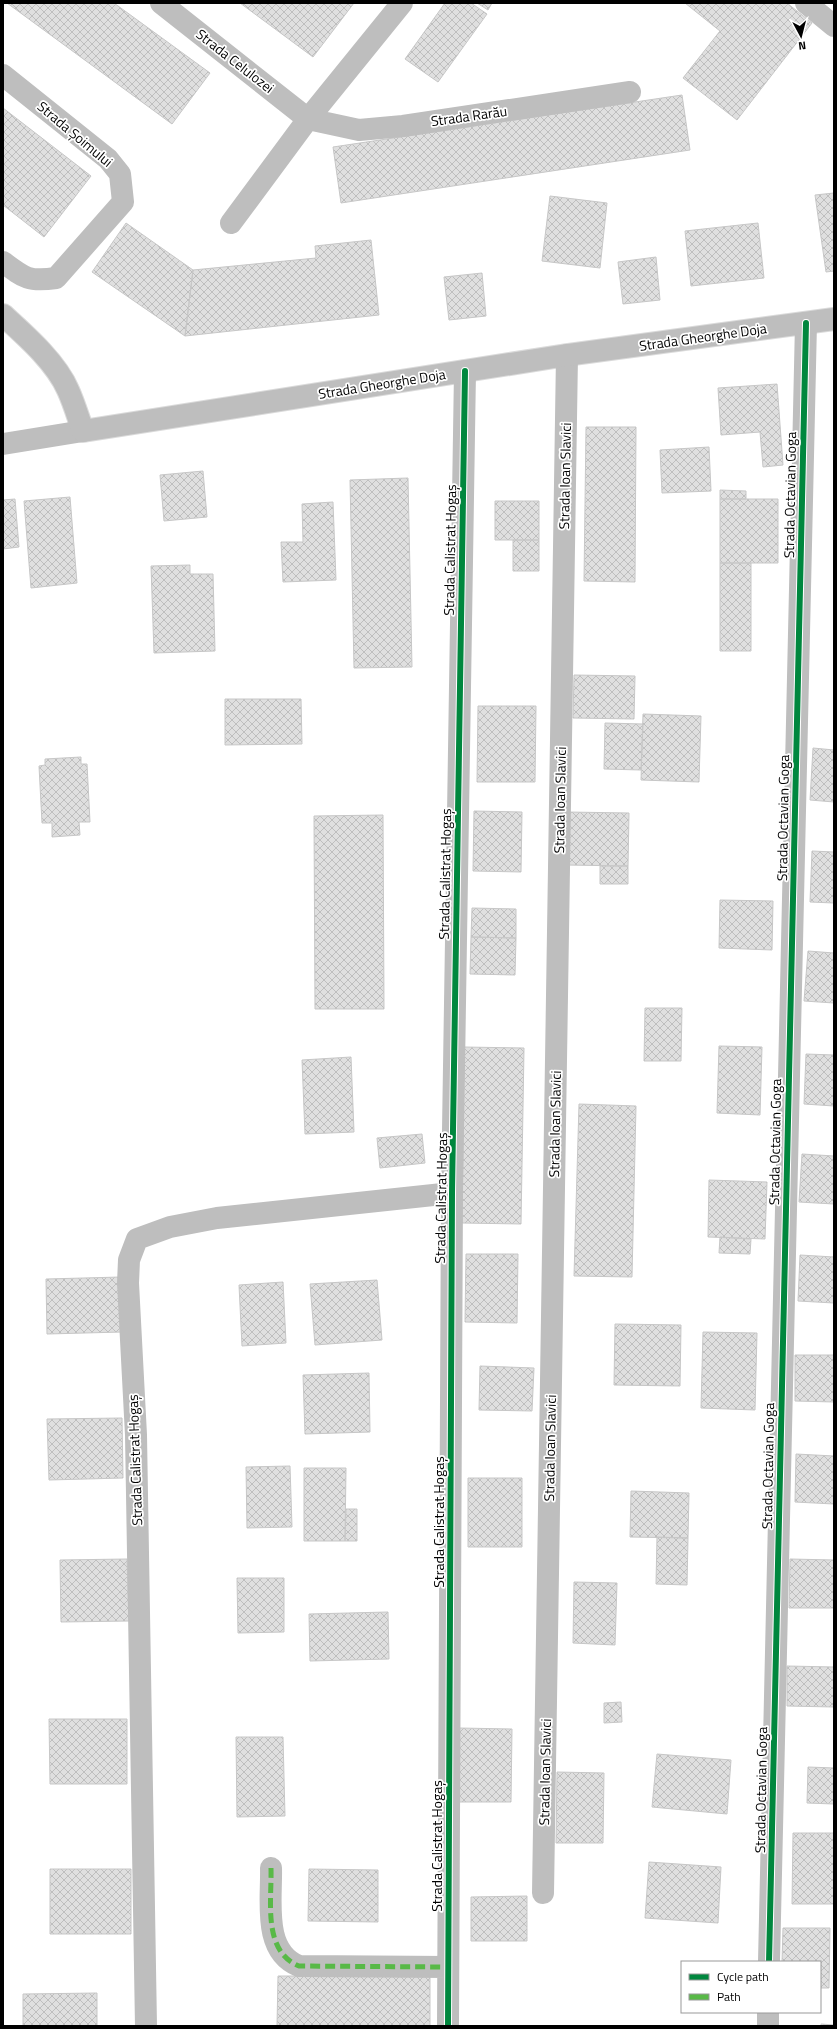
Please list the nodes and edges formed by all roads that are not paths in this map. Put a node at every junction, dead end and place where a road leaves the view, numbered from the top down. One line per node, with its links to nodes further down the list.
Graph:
1 (161, 3): 7 (street, Strada Celulozei)
2 (402, 3): 7 (street)
3 (806, 3): 4 (street)
4 (834, 26)
5 (3, 75): 9 (street, Strada Șoimului)
6 (630, 92): 7 (street, Strada Rarău)
7 (308, 119): 8 (street)
8 (231, 223)
9 (3, 262)
10 (3, 315): 15 (street)
11 (834, 319): 12 (street, Strada Gheorghe Doja)
12 (806, 323): 13 (street, Strada Gheorghe Doja); 20 (street, Strada Octavian Goga)
13 (566, 355): 14 (street, Strada Gheorghe Doja); 19 (street, Strada Ioan Slavici)
14 (465, 371): 15 (street, Strada Gheorghe Doja); 17 (street, Strada Calistrat Hogaș)
15 (83, 430): 16 (street, Strada Gheorghe Doja)
16 (3, 444)
17 (452, 1193): 21 (street, Strada Calistrat Hogaș); 23 (street, Strada Calistrat Hogaș)
18 (271, 1868): 21 (street)
19 (543, 1893)
20 (769, 1961)
21 (448, 1967): 24 (street, Strada Calistrat Hogaș)
22 (768, 2013): 25 (street)
23 (146, 2026)
24 (448, 2026)
25 (768, 2026)

